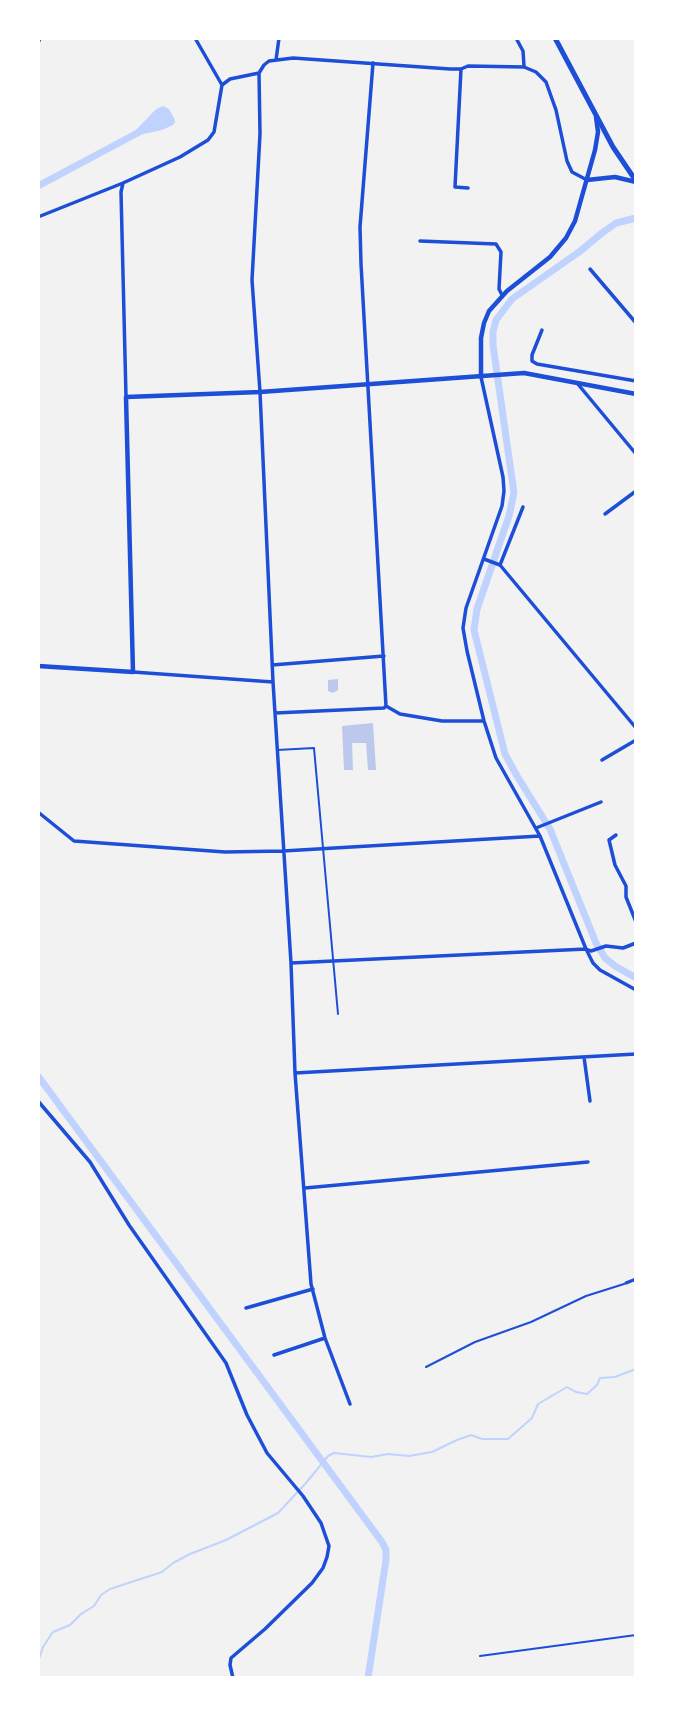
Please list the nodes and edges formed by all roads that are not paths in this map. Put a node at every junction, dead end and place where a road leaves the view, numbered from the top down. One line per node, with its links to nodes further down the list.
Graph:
1 (195, 38): 10 (street)
2 (279, 38): 5 (street)
3 (516, 38): 7 (street)
4 (555, 38): 11 (main road)
5 (276, 60): 6 (street); 9 (street)
6 (373, 62): 8 (street); 24 (street)
7 (524, 67): 8 (street); 12 (street)
8 (461, 69): 15 (street)
9 (259, 73): 10 (street); 26 (street)
10 (222, 85): 14 (street)
11 (595, 114): 12 (street); 13 (main road)
12 (587, 180): 13 (street); 19 (street)
13 (635, 182)
14 (123, 183): 16 (street); 28 (street)
15 (468, 188)
16 (38, 217)
17 (419, 241): 19 (street)
18 (590, 269): 20 (street)
19 (502, 295): 22 (street)
20 (635, 323)
21 (541, 330): 23 (street)
22 (484, 376): 24 (street); 25 (street); 33 (street)
23 (635, 381)
24 (367, 383): 26 (street); 35 (street)
25 (577, 383): 27 (street); 29 (street)
26 (260, 391): 28 (street); 36 (street)
27 (635, 394)
28 (126, 397): 38 (street)
29 (635, 454)
30 (635, 491): 32 (street)
31 (523, 507): 34 (street)
32 (605, 514)
33 (486, 560): 34 (street); 42 (street)
34 (499, 564): 43 (street)
35 (384, 656): 36 (street); 40 (street)
36 (272, 665): 39 (street)
37 (38, 666): 38 (street)
38 (133, 672): 39 (street)
39 (272, 682): 41 (street)
40 (386, 706): 41 (street); 42 (street)
41 (275, 713): 45 (street)
42 (484, 720): 49 (street)
43 (635, 728)
44 (635, 740): 46 (street)
45 (277, 750): 52 (lane); 53 (street)
46 (602, 760)
47 (601, 802): 49 (street)
48 (38, 812): 53 (street)
49 (536, 828): 51 (street)
50 (616, 835): 54 (street)
51 (540, 836): 52 (street); 56 (street)
52 (323, 848): 53 (street); 57 (lane)
53 (283, 851): 58 (street)
54 (635, 922)
55 (635, 943): 56 (street)
56 (586, 948): 57 (street); 59 (street)
57 (332, 960): 58 (street); 60 (lane)
58 (291, 963): 63 (street)
59 (635, 990)
60 (338, 1014)
61 (635, 1054): 62 (street)
62 (584, 1057): 63 (street); 65 (street)
63 (295, 1073): 67 (street)
64 (38, 1101): 76 (street)
65 (590, 1101)
66 (588, 1163): 67 (street)
67 (305, 1188): 70 (street)
68 (635, 1279): 69 (street)
69 (626, 1283): 74 (lane)
70 (313, 1289): 71 (street); 72 (street)
71 (246, 1308)
72 (324, 1338): 73 (street); 75 (street)
73 (274, 1355)
74 (426, 1367)
75 (350, 1404)
76 (233, 1678)

